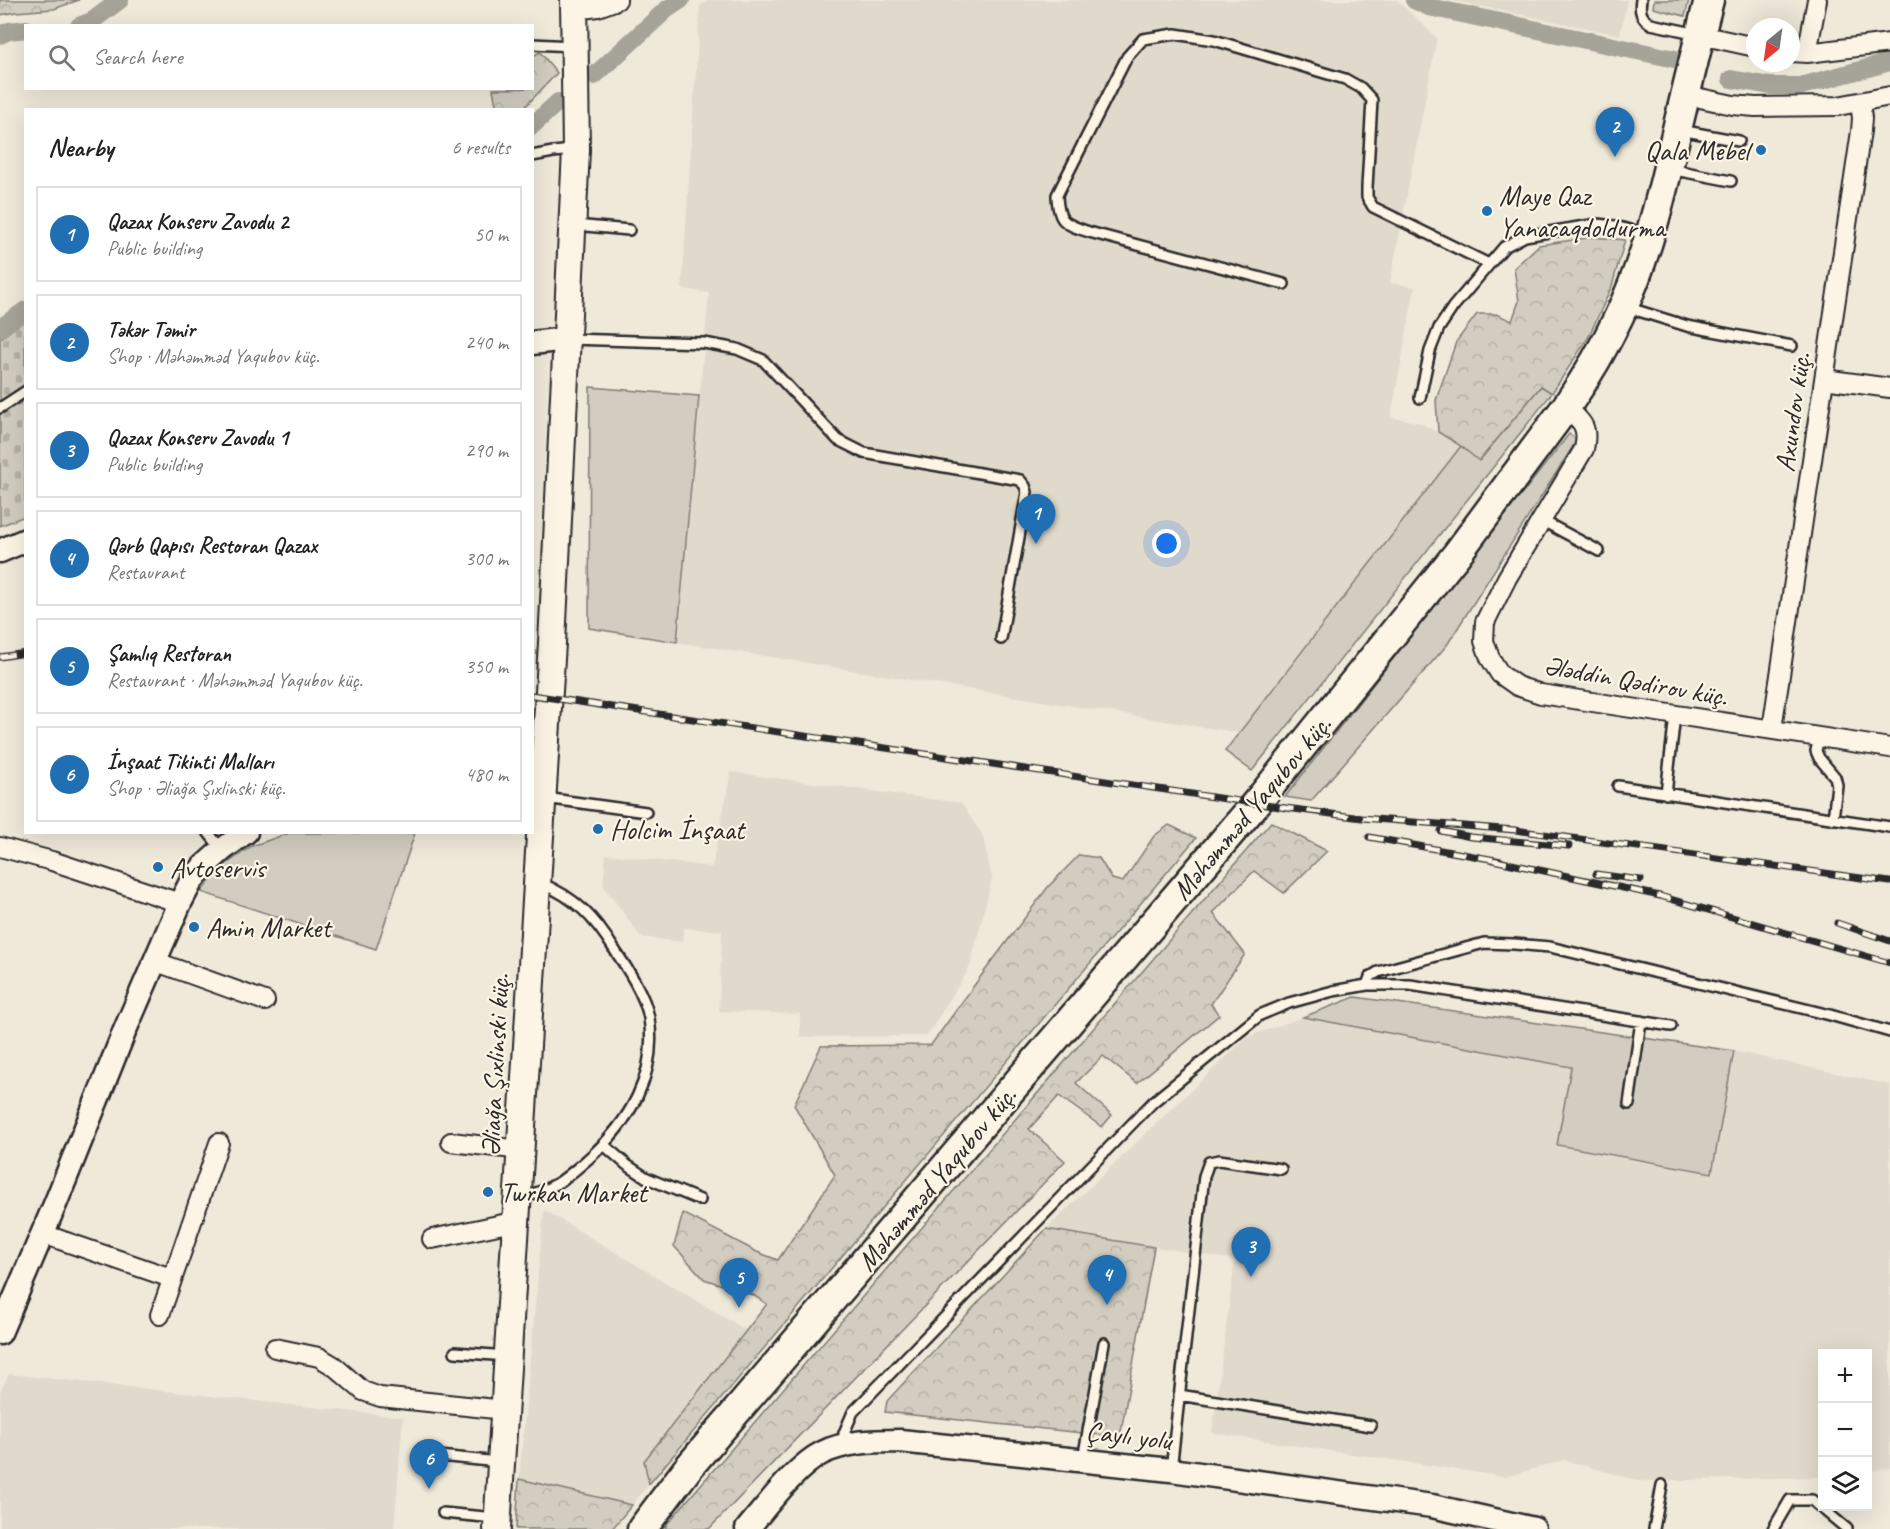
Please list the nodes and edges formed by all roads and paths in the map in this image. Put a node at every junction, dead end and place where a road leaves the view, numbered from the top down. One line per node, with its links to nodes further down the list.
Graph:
1 (617, 0): 5 (street)
2 (1641, 0): 6 (lane)
3 (1708, 0): 6 (main road, Məhəmməd Yaqubov küç.)
4 (1817, 0): 11 (street)
5 (574, 5): 10 (main road, Əliağa Şıxlinski küç.)
6 (1700, 35): 8 (street); 13 (main road, Məhəmməd Yaqubov küç.)
7 (534, 44): 10 (lane)
8 (1746, 44)
9 (1890, 44): 12 (street)
10 (576, 46): 18 (main road, Əliağa Şıxlinski küç.)
11 (1800, 49)
12 (1800, 52)
13 (1686, 95): 15 (street); 16 (main road, Məhəmməd Yaqubov küç.)
14 (1890, 96): 15 (street)
15 (1860, 103): 31 (street, Axundov küç.)
16 (1677, 129): 17 (lane); 20 (main road, Məhəmməd Yaqubov küç.)
17 (1739, 141)
18 (576, 150): 19 (lane); 22 (main road, Əliağa Şıxlinski küç.)
19 (534, 156)
20 (1668, 169): 21 (lane); 24 (main road, Məhəmməd Yaqubov küç.)
21 (1731, 181)
22 (572, 225): 23 (lane); 28 (main road, Əliağa Şıxlinski küç.)
23 (628, 230)
24 (1650, 235): 25 (lane); 27 (main road, Məhəmməd Yaqubov küç.)
25 (1489, 264): 26 (lane); 34 (lane)
26 (1284, 284)
27 (1623, 306): 30 (lane); 35 (main road, Məhəmməd Yaqubov küç.)
28 (566, 339): 29 (street); 41 (lane); 48 (main road, Əliağa Şıxlinski küç.)
29 (534, 342)
30 (1792, 346)
31 (1824, 379): 32 (street); 43 (street, Axundov küç.)
32 (1890, 388)
33 (24, 392): 36 (lane)
34 (1420, 398)
35 (1566, 407): 37 (street, Ələddin Qədirov küç.); 91 (main road, Məhəmməd Yaqubov küç.)
36 (0, 408)
37 (1541, 520): 40 (lane); 42 (street, Ələddin Qədirov küç.)
38 (24, 541): 39 (street)
39 (0, 551)
40 (1599, 551)
41 (1001, 639)
42 (1675, 715): 43 (street, Ələddin Qədirov küç.); 47 (lane)
43 (1772, 729): 44 (street, Ələddin Qədirov küç.)
44 (1819, 736): 45 (street, Ələddin Qədirov küç.); 50 (lane)
45 (1890, 748)
46 (1618, 786): 47 (lane)
47 (1666, 794): 50 (lane)
48 (539, 811): 49 (lane); 55 (main road, Əliağa Şıxlinski küç.)
49 (646, 812)
50 (1833, 819): 51 (lane)
51 (1890, 827)
52 (239, 834): 53 (street)
53 (215, 841): 56 (street)
54 (0, 847): 56 (street)
55 (536, 881): 66 (lane); 67 (main road, Əliağa Şıxlinski küç.)
56 (180, 903): 57 (street)
57 (154, 961): 59 (street); 71 (street)
58 (1366, 986): 60 (lane); 62 (lane); 83 (lane)
59 (266, 1001)
60 (1641, 1022): 61 (lane); 63 (lane)
61 (1671, 1026)
62 (1890, 1032)
63 (1629, 1104)
64 (451, 1142): 67 (street)
65 (219, 1143): 73 (street)
66 (604, 1145): 69 (lane); 70 (lane)
67 (521, 1150): 70 (main road, Əliağa Şıxlinski küç.)
68 (1281, 1169): 80 (lane)
69 (700, 1200)
70 (518, 1209): 72 (street); 79 (main road, Əliağa Şıxlinski küç.)
71 (43, 1234): 73 (street); 75 (street)
72 (432, 1239)
73 (171, 1278): 74 (street)
74 (160, 1315)
75 (0, 1333)
76 (1104, 1343): 85 (lane)
77 (275, 1348): 81 (street)
78 (455, 1352): 79 (lane)
79 (508, 1356): 81 (main road, Əliağa Şıxlinski küç.)
80 (1179, 1395): 82 (lane); 87 (lane)
81 (505, 1410): 86 (main road, Əliağa Şıxlinski küç.)
82 (1371, 1426)
83 (844, 1445): 85 (street, Çaylı yolu); 92 (street, Çaylı yolu)
84 (440, 1456): 86 (lane)
85 (1083, 1459): 87 (street, Çaylı yolu)
86 (501, 1462): 90 (main road, Əliağa Şıxlinski küç.)
87 (1171, 1470): 93 (street, Çaylı yolu)
88 (1662, 1485): 94 (lane)
89 (443, 1513): 90 (lane)
90 (497, 1524)
91 (642, 1529)
92 (747, 1529)
93 (1534, 1529)
94 (1653, 1529)
95 (1773, 1529): 96 (lane)
96 (1847, 1529)

